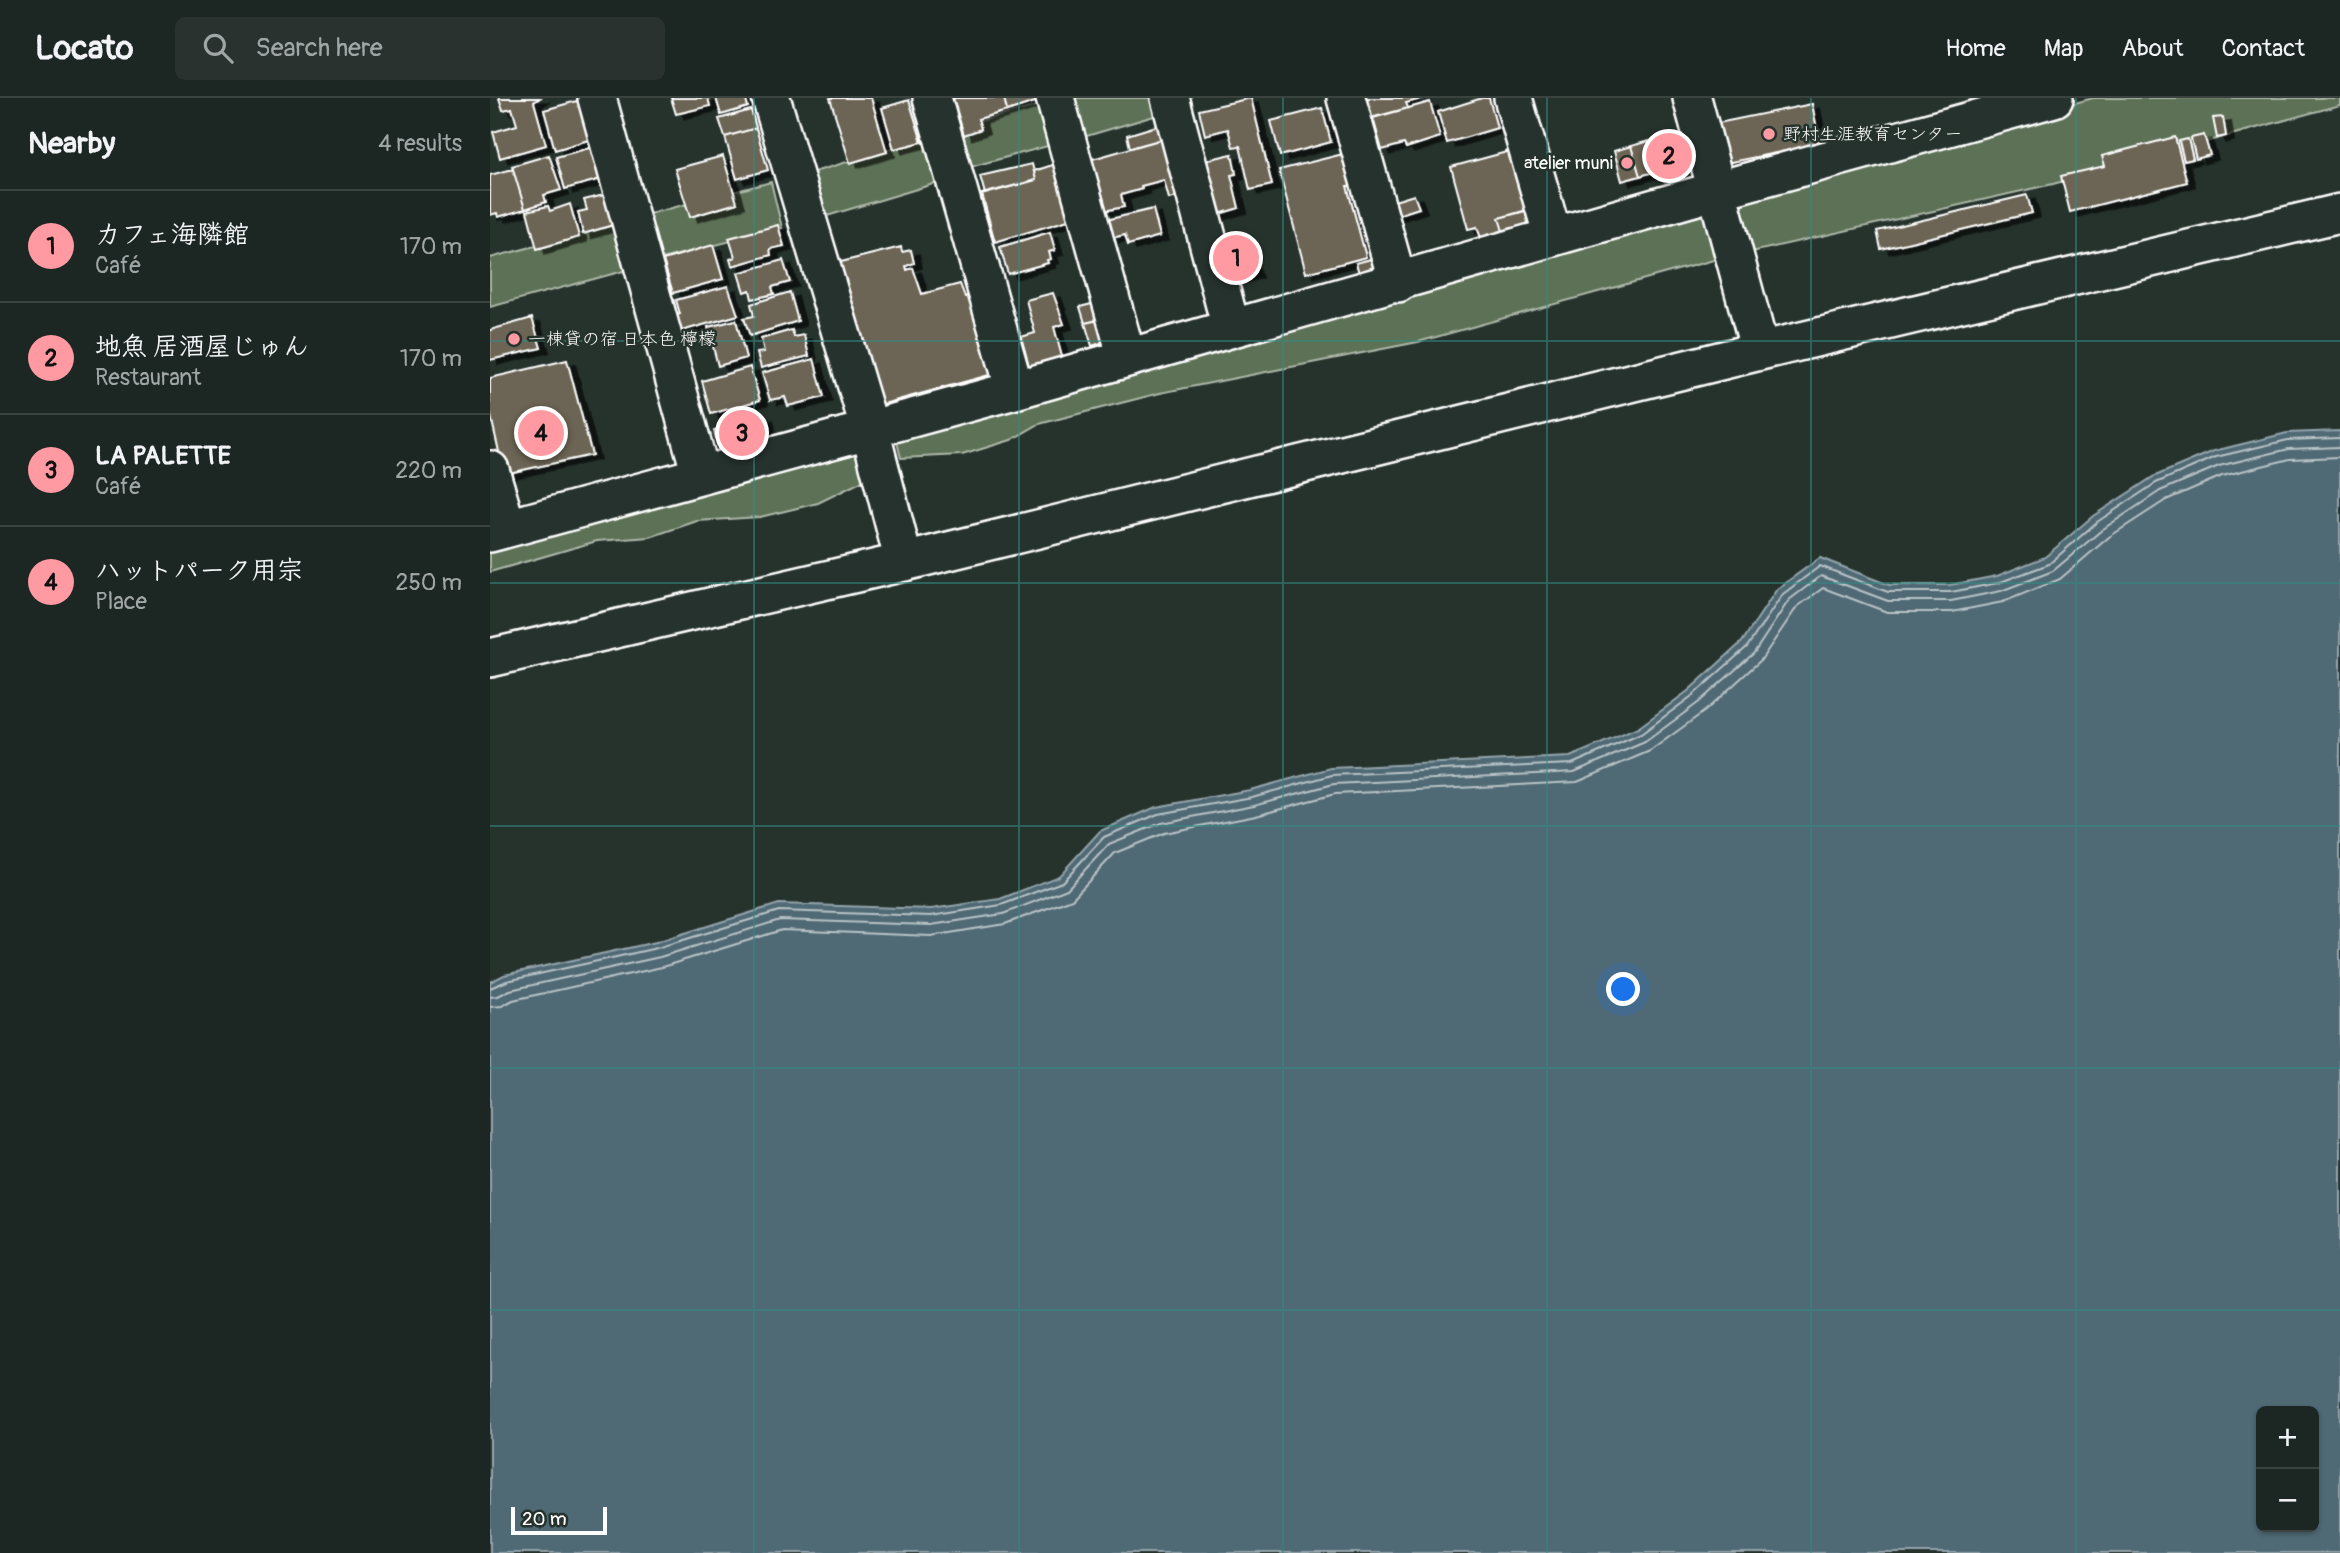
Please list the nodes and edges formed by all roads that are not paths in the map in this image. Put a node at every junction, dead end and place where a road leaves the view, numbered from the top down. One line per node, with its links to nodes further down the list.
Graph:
1 (597, 98): 21 (street)
2 (771, 98): 19 (street)
3 (932, 98): 18 (street)
4 (1055, 98): 17 (street)
5 (1170, 98): 15 (street)
6 (1346, 98): 14 (street)
7 (1513, 98): 13 (street)
8 (1692, 98): 11 (street)
9 (2054, 98): 10 (street)
10 (1952, 112): 11 (street)
11 (1718, 190): 13 (street); 16 (street)
12 (2340, 213): 16 (street)
13 (1553, 237): 14 (street)
14 (1398, 283): 15 (street)
15 (1231, 328): 17 (street)
16 (1760, 351): 23 (street)
17 (1127, 358): 18 (street)
18 (1015, 390): 19 (street)
19 (869, 430): 21 (street); 23 (street)
20 (490, 470): 22 (street)
21 (701, 475): 22 (street)
22 (499, 530)
23 (904, 562): 24 (street)
24 (490, 658)

